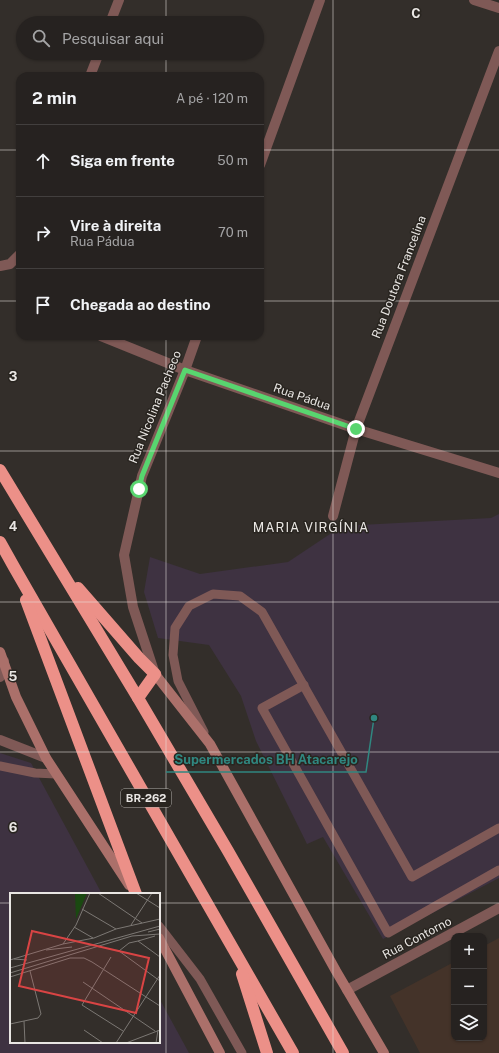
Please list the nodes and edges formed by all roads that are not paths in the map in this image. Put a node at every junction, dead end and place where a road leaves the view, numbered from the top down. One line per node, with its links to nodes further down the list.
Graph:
1 (119, 0): 5 (street)
2 (320, 0): 9 (street)
3 (474, 0): 4 (street)
4 (499, 8)
5 (113, 16)
6 (499, 51): 15 (street, Rua Doutora Francelina)
7 (96, 60): 8 (street)
8 (92, 72)
9 (264, 154)
10 (16, 258): 11 (street)
11 (0, 266)
12 (111, 340): 14 (street, Rua Pádua)
13 (196, 340): 14 (street, Rua Nicolina Pacheco)
14 (185, 370): 15 (street, Rua Pádua); 23 (street, Rua Nicolina Pacheco)
15 (356, 429): 17 (street, Rua Pádua); 18 (street, Rua Doutora Francelina)
16 (0, 470): 20 (highway, BR-262)
17 (499, 473)
18 (333, 516)
19 (0, 542): 21 (highway, BR-262)
20 (57, 563): 23 (highway); 26 (highway, BR-262)
21 (14, 567): 35 (highway); 39 (highway, BR-262)
22 (2, 657): 24 (street); 29 (main road)
23 (155, 674): 26 (highway); 28 (main road)
24 (0, 677)
25 (304, 685): 28 (lane); 32 (lane); 33 (lane)
26 (138, 698): 45 (highway, BR-262)
27 (0, 740): 29 (street)
28 (210, 744): 40 (main road)
29 (46, 758): 31 (main road)
30 (0, 766): 31 (lane)
31 (56, 774): 34 (main road)
32 (499, 828)
33 (499, 870)
34 (134, 893)
35 (135, 893)
36 (499, 908): 40 (street, Rua Contorno)
37 (160, 927): 42 (lane)
38 (160, 940): 41 (main road)
39 (234, 952): 43 (highway); 44 (highway, BR-262)
40 (347, 990): 46 (main road)
41 (220, 1053)
42 (242, 1053)
43 (267, 1053)
44 (293, 1053)
45 (343, 1053)
46 (384, 1053)

